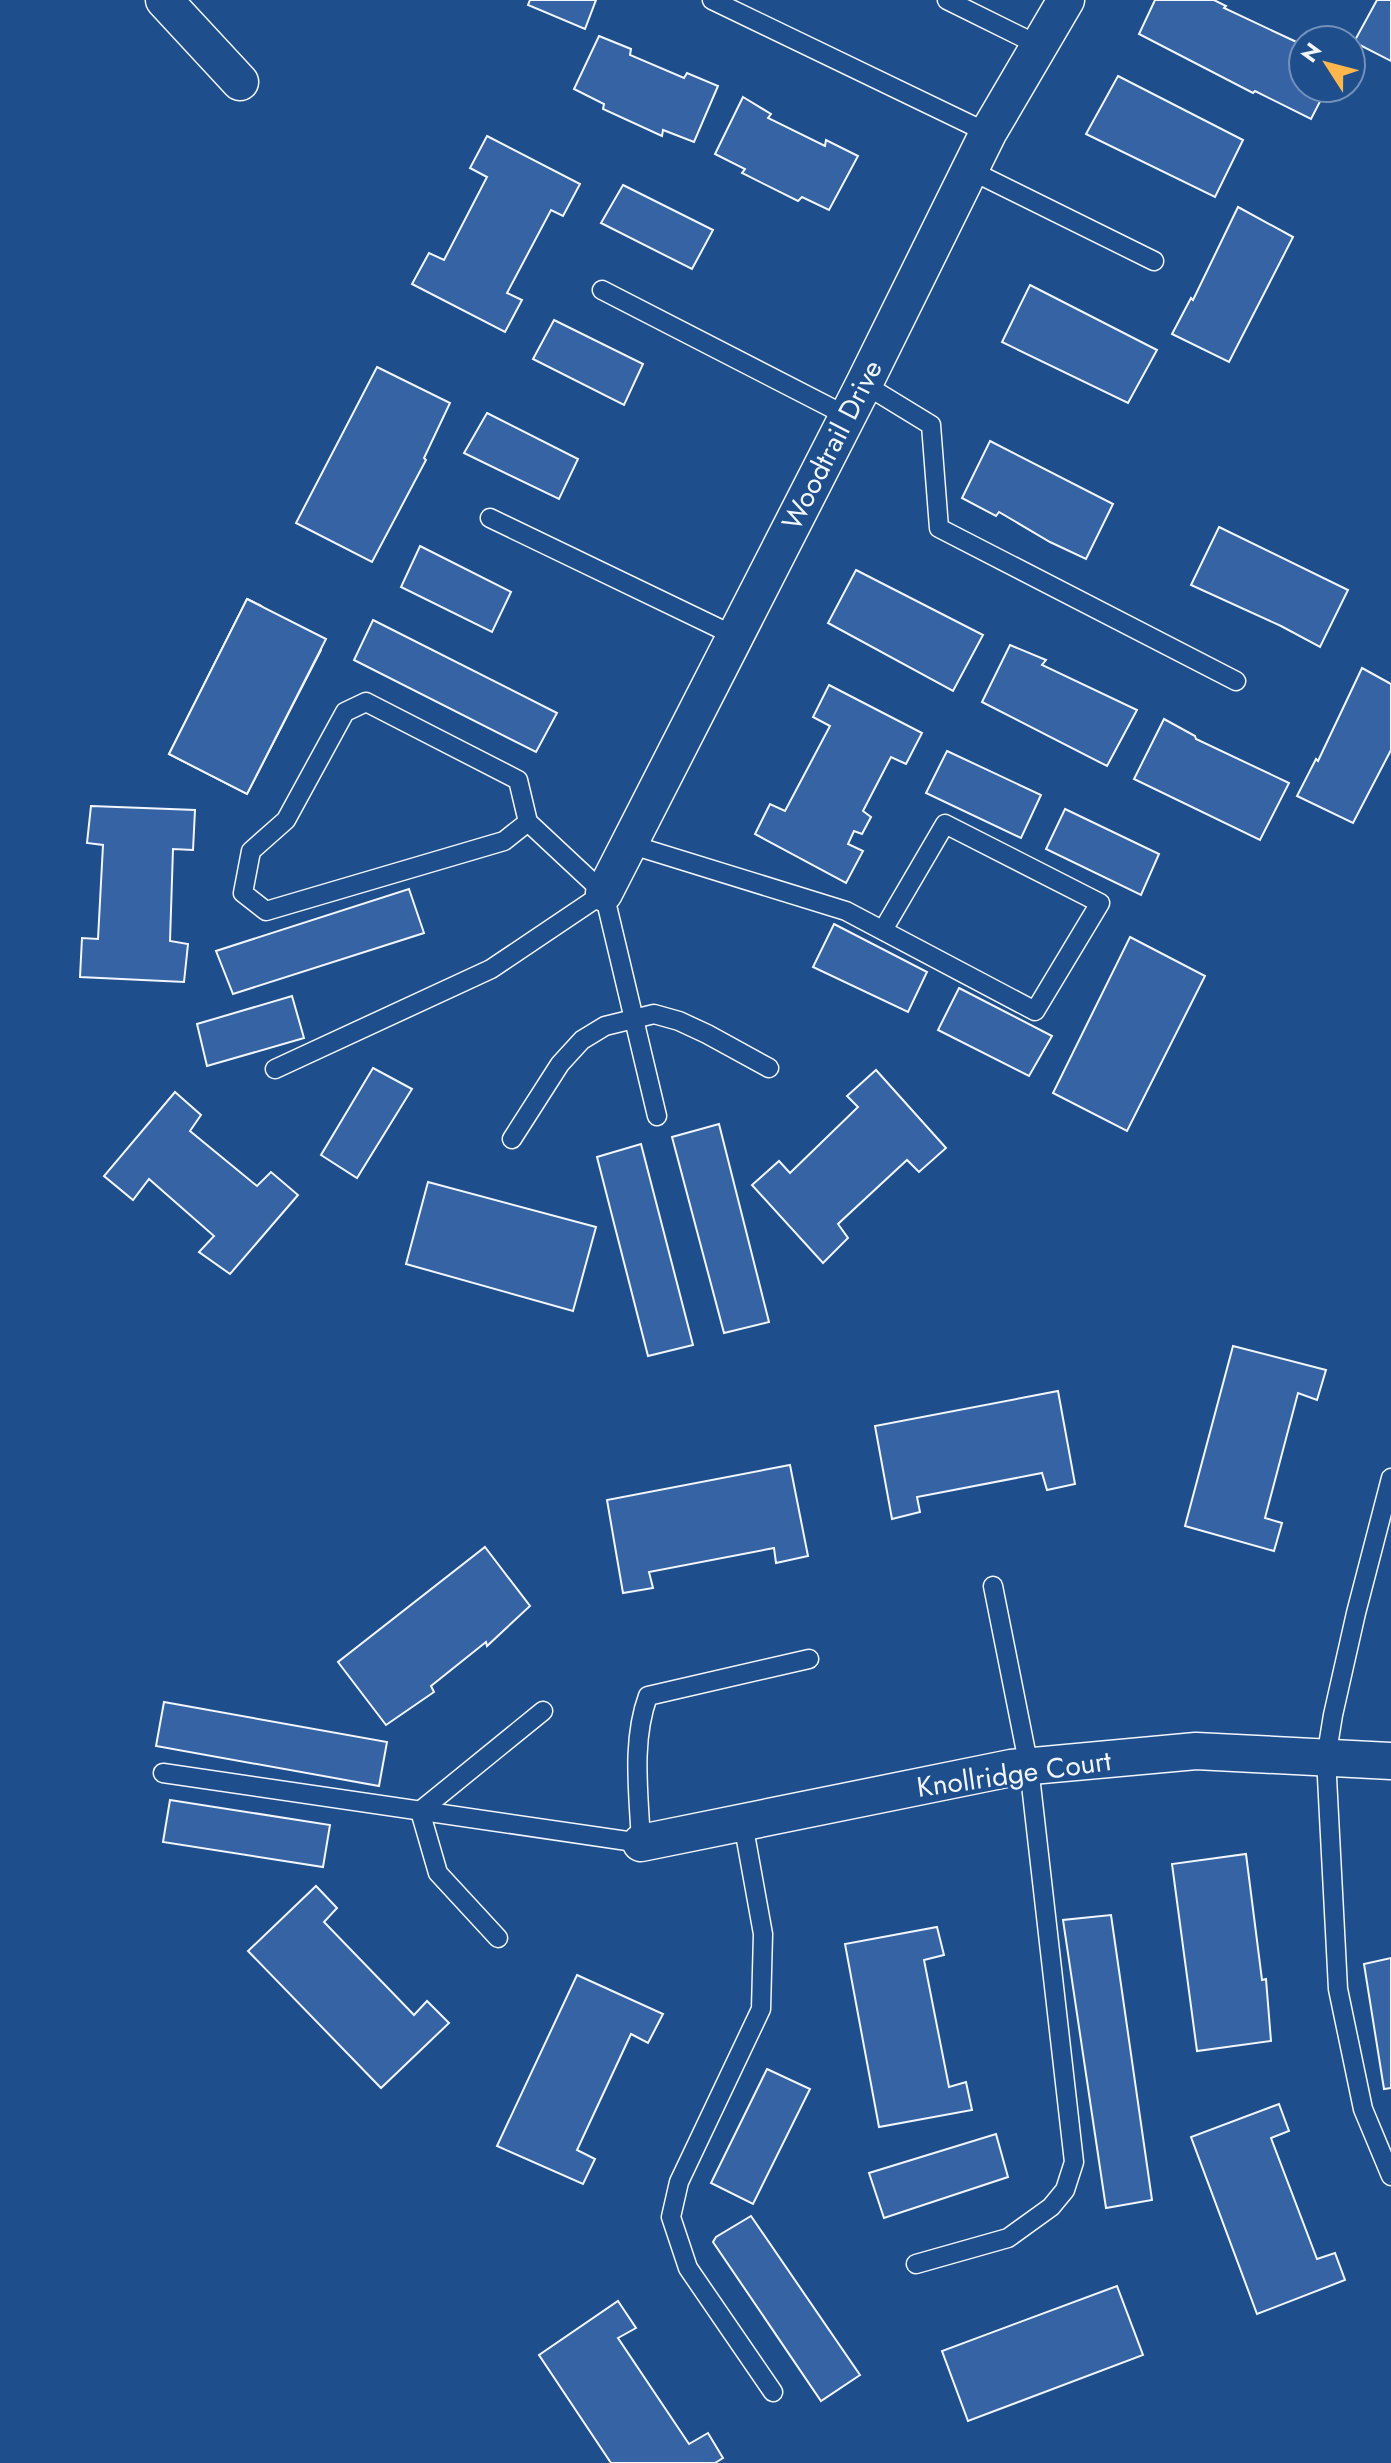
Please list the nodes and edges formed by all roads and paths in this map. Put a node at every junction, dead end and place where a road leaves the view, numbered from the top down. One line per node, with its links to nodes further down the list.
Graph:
1 (164, 0): 6 (street)
2 (712, 0): 7 (lane)
3 (947, 0): 5 (lane)
4 (1066, 0): 5 (street, Woodtrail Drive)
5 (1038, 45): 7 (street, Woodtrail Drive)
6 (240, 82)
7 (988, 133): 8 (street, Woodtrail Drive)
8 (970, 170): 9 (lane); 11 (street, Woodtrail Drive)
9 (1154, 261)
10 (602, 290): 12 (lane)
11 (864, 384): 12 (street, Woodtrail Drive); 15 (lane)
12 (847, 416): 14 (street, Woodtrail Drive)
13 (490, 518): 14 (lane)
14 (735, 636): 17 (street, Woodtrail Drive)
15 (1236, 681)
16 (528, 822): 16 (lane); 18 (lane)
17 (629, 844): 18 (street, Woodtrail Drive); 19 (lane)
18 (604, 893): 20 (lane); 22 (lane)
19 (883, 930): 19 (lane)
20 (634, 1018): 21 (lane); 23 (lane); 24 (lane)
21 (769, 1068)
22 (275, 1069)
23 (657, 1116)
24 (512, 1139)
25 (1391, 1478): 29 (lane)
26 (993, 1586): 31 (lane)
27 (809, 1659): 35 (lane)
28 (543, 1711): 33 (lane)
29 (1326, 1758): 30 (street, Knollridge Court); 31 (street, Knollridge Court); 37 (lane)
30 (1391, 1761)
31 (1029, 1767): 34 (street, Knollridge Court); 38 (lane)
32 (163, 1773): 33 (lane)
33 (420, 1811): 35 (lane); 36 (lane)
34 (743, 1823): 35 (street, Knollridge Court); 39 (lane)
35 (641, 1843)
36 (498, 1938)
37 (1391, 2176)
38 (916, 2264)
39 (773, 2392)

